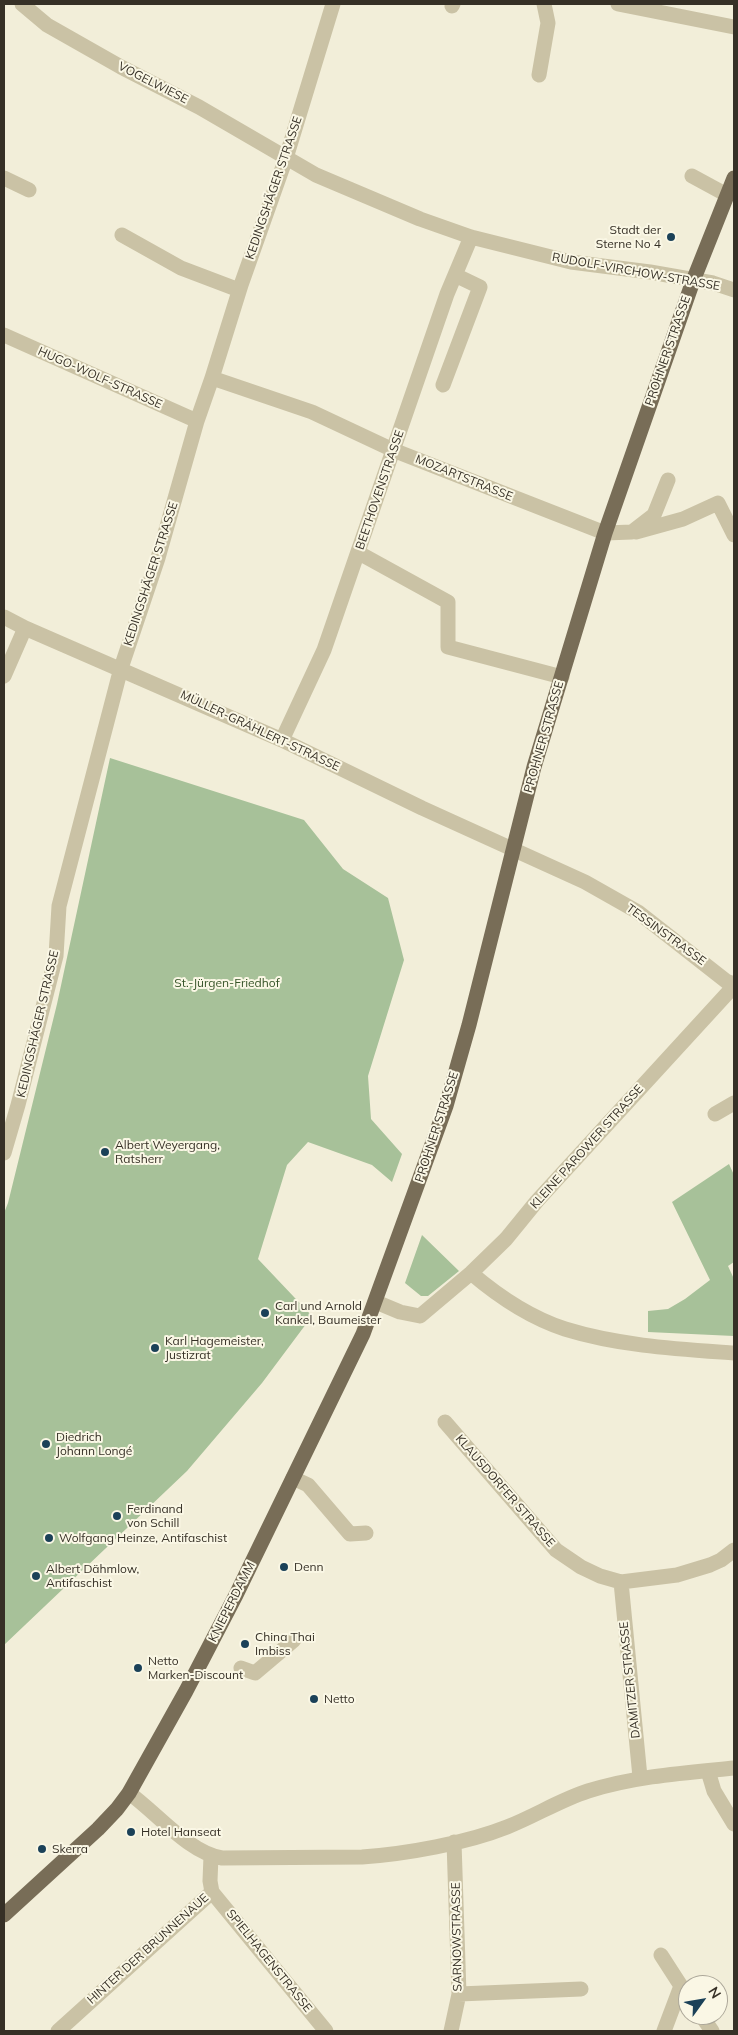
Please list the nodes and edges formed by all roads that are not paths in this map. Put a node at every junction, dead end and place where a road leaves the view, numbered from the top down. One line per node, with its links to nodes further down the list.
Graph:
1 (22, 4): 7 (street, VOGELWIESE)
2 (333, 4): 7 (street, KEDINGSHÄGER STRASSE)
3 (544, 4): 6 (street)
4 (618, 4): 5 (street)
5 (734, 26)
6 (539, 75)
7 (286, 158): 14 (street, RUDOLF-VIRCHOW-STRASSE); 17 (street, KEDINGSHÄGER STRASSE)
8 (692, 176): 12 (street)
9 (4, 178): 11 (street)
10 (734, 178): 12 (main road, PROHNER STRASSE)
11 (29, 190)
12 (727, 195): 16 (main road, PROHNER STRASSE)
13 (122, 235): 17 (street)
14 (471, 237): 15 (street, BEETHOVENSTRASSE); 16 (street, RUDOLF-VIRCHOW-STRASSE)
15 (456, 275): 21 (street); 23 (street, BEETHOVENSTRASSE)
16 (693, 281): 18 (street, RUDOLF-VIRCHOW-STRASSE); 26 (main road, PROHNER STRASSE)
17 (239, 290): 20 (street, KEDINGSHÄGER STRASSE)
18 (734, 290)
19 (4, 334): 22 (street, HUGO-WOLF-STRASSE)
20 (212, 378): 22 (street, KEDINGSHÄGER STRASSE); 23 (street, MOZARTSTRASSE)
21 (443, 385)
22 (197, 420): 31 (street, KEDINGSHÄGER STRASSE)
23 (393, 450): 26 (street, MOZARTSTRASSE); 28 (street, BEETHOVENSTRASSE)
24 (668, 480): 25 (street)
25 (632, 532): 26 (street); 27 (street)
26 (605, 533): 33 (main road, PROHNER STRASSE)
27 (734, 535)
28 (359, 553): 33 (street); 34 (street, BEETHOVENSTRASSE)
29 (4, 617): 30 (street, MÜLLER-GRÄHLERT-STRASSE)
30 (25, 628): 31 (street, MÜLLER-GRÄHLERT-STRASSE); 32 (street)
31 (121, 668): 34 (street, MÜLLER-GRÄHLERT-STRASSE); 39 (street, KEDINGSHÄGER STRASSE)
32 (4, 676)
33 (562, 677): 35 (main road, PROHNER STRASSE)
34 (282, 740): 35 (street, MÜLLER-GRÄHLERT-STRASSE)
35 (514, 851): 36 (street, TESSINSTRASSE); 41 (main road, PROHNER STRASSE)
36 (734, 985): 40 (street, KLEINE PAROWER STRASSE)
37 (734, 1104): 38 (street)
38 (715, 1114)
39 (4, 1153)
40 (471, 1273): 41 (street, KLEINE PAROWER STRASSE); 42 (street)
41 (376, 1302): 44 (main road, KNIEPERDAMM)
42 (734, 1353)
43 (445, 1422): 47 (street, KLAUSDORFER STRASSE)
44 (293, 1478): 45 (street); 53 (main road, KNIEPERDAMM)
45 (366, 1533)
46 (734, 1550): 47 (street)
47 (621, 1582): 52 (street, DAMITZER STRASSE)
48 (294, 1640): 49 (street)
49 (241, 1668)
50 (734, 1768): 51 (street)
51 (708, 1771): 52 (street); 54 (street)
52 (634, 1783): 55 (street)
53 (128, 1793): 56 (street); 58 (main road, KNIEPERDAMM)
54 (734, 1824)
55 (454, 1842): 56 (street); 62 (street, SARNOWSTRASSE)
56 (211, 1856): 57 (street, HINTER DER BRUNNENAUE)
57 (212, 1892): 64 (street, HINTER DER BRUNNENAUE); 65 (street, SPIELHAGENSTRASSE)
58 (4, 1916)
59 (661, 1956): 60 (street)
60 (678, 1982)
61 (581, 1989): 62 (street)
62 (459, 1994): 66 (street, SARNOWSTRASSE)
63 (678, 2003): 67 (street)
64 (60, 2030)
65 (326, 2031)
66 (451, 2031)
67 (664, 2031)

